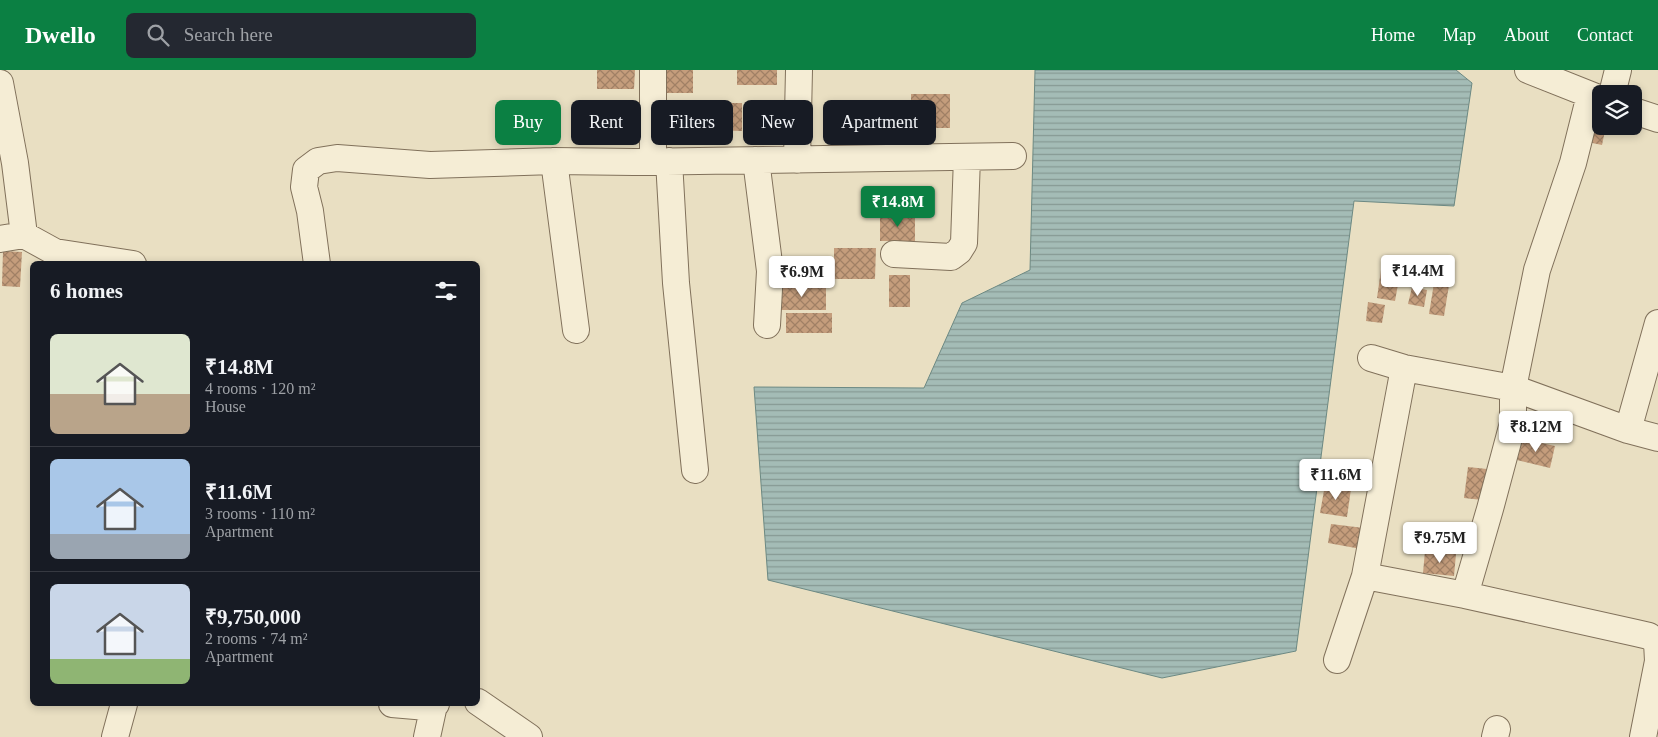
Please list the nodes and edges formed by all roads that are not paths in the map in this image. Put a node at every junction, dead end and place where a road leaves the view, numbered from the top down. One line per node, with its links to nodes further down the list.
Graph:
1 (653, 70): 16 (street)
2 (799, 70): 14 (street)
3 (1618, 70): 6 (street)
4 (1538, 72): 7 (street)
5 (0, 83): 17 (street)
6 (1608, 85)
7 (1592, 93)
8 (1642, 114): 10 (street)
9 (1592, 118): 26 (street)
10 (1658, 119)
11 (1013, 156): 12 (street)
12 (967, 157): 14 (street); 18 (street)
13 (756, 160): 14 (street); 16 (street); 22 (street)
14 (797, 160)
15 (554, 161): 16 (street); 20 (street); 23 (street)
16 (661, 161): 29 (street)
17 (12, 237): 19 (street)
18 (894, 254)
19 (85, 260)
20 (317, 261)
21 (1658, 323): 27 (street)
22 (767, 325)
23 (576, 330)
24 (1371, 358): 25 (street)
25 (1404, 368): 26 (street); 30 (street)
26 (1513, 388): 27 (street); 31 (street)
27 (1628, 430): 28 (street)
28 (1658, 438)
29 (695, 470)
30 (1365, 576): 31 (street); 32 (street)
31 (1465, 595): 41 (street)
32 (1337, 660)
33 (480, 703): 40 (street)
34 (123, 706): 38 (street)
35 (415, 706): 36 (street)
36 (430, 706)
37 (435, 706): 39 (street)
38 (115, 737)
39 (427, 737)
40 (529, 737)
41 (1643, 737)

